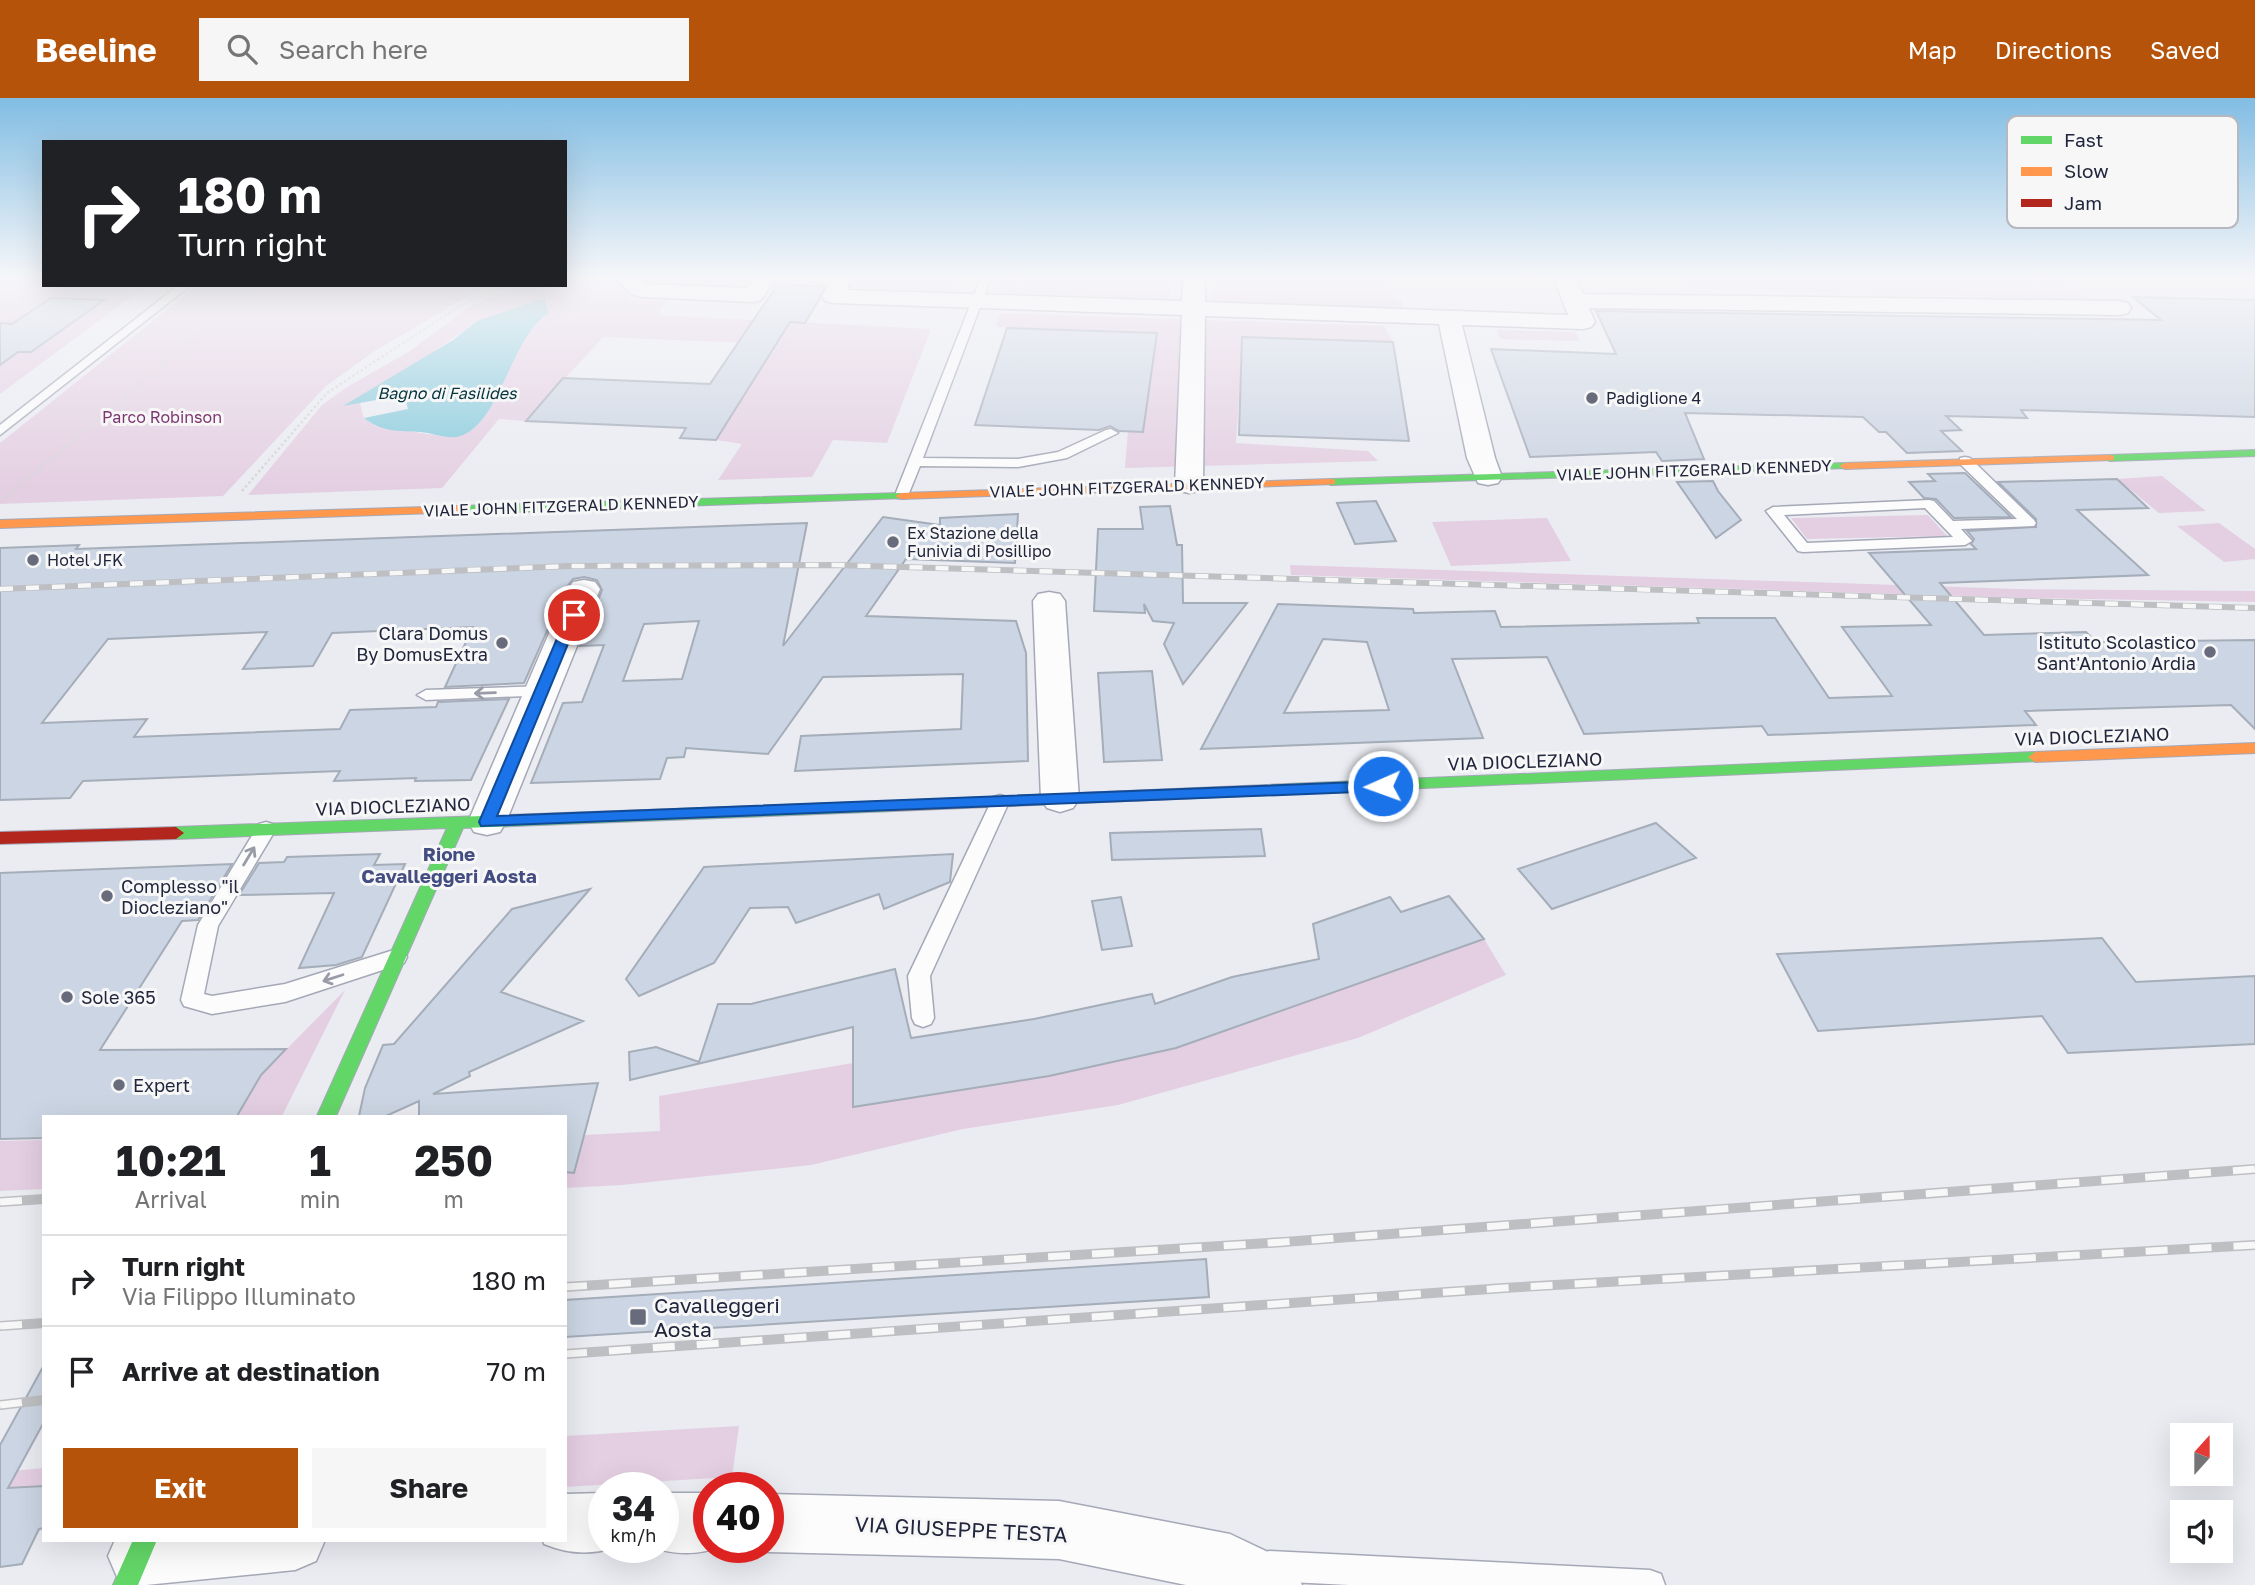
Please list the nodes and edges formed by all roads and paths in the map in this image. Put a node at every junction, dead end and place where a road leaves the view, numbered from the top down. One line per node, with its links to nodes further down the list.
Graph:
1 (107, 347): 7 (lane)
2 (181, 347): 15 (path)
3 (396, 347): 16 (path)
4 (959, 347): 11 (lane)
5 (1191, 347): 13 (street)
6 (1456, 347): 12 (street)
7 (0, 431)
8 (1111, 433): 11 (lane)
9 (2255, 453): 10 (main road, VIALE JOHN FITZGERALD KENNEDY)
10 (1965, 461): 12 (main road, VIALE JOHN FITZGERALD KENNEDY); 18 (lane)
11 (915, 462): 14 (lane)
12 (1489, 477): 13 (main road, VIALE JOHN FITZGERALD KENNEDY)
13 (1189, 485): 14 (main road, VIALE JOHN FITZGERALD KENNEDY)
14 (902, 495): 16 (main road, VIALE JOHN FITZGERALD KENNEDY)
15 (0, 501)
16 (219, 518): 17 (main road, VIALE JOHN FITZGERALD KENNEDY)
17 (0, 524)
18 (1949, 526): 18 (lane)
19 (584, 589): 21 (street)
20 (1049, 601): 24 (street)
21 (544, 691): 22 (lane, one-way to 22); 26 (street)
22 (426, 695)
23 (2255, 748): 24 (main road, VIA DIOCLEZIANO)
24 (1060, 799): 25 (main road, VIA DIOCLEZIANO)
25 (1000, 802): 26 (main road, VIA DIOCLEZIANO); 30 (lane)
26 (472, 823): 27 (main road, VIA DIOCLEZIANO); 29 (main road)
27 (266, 829): 28 (main road, VIA DIOCLEZIANO); 29 (lane, one-way to 27)
28 (0, 838)
29 (398, 957): 31 (main road)
30 (923, 1018)
31 (327, 1115)
32 (588, 1522): 33 (street)
33 (567, 1523)
34 (784, 1523): 37 (street, VIA GIUSEPPE TESTA)
35 (279, 1542): 36 (street)
36 (136, 1560)
37 (1251, 1575): 38 (lane)
38 (1650, 1585)

